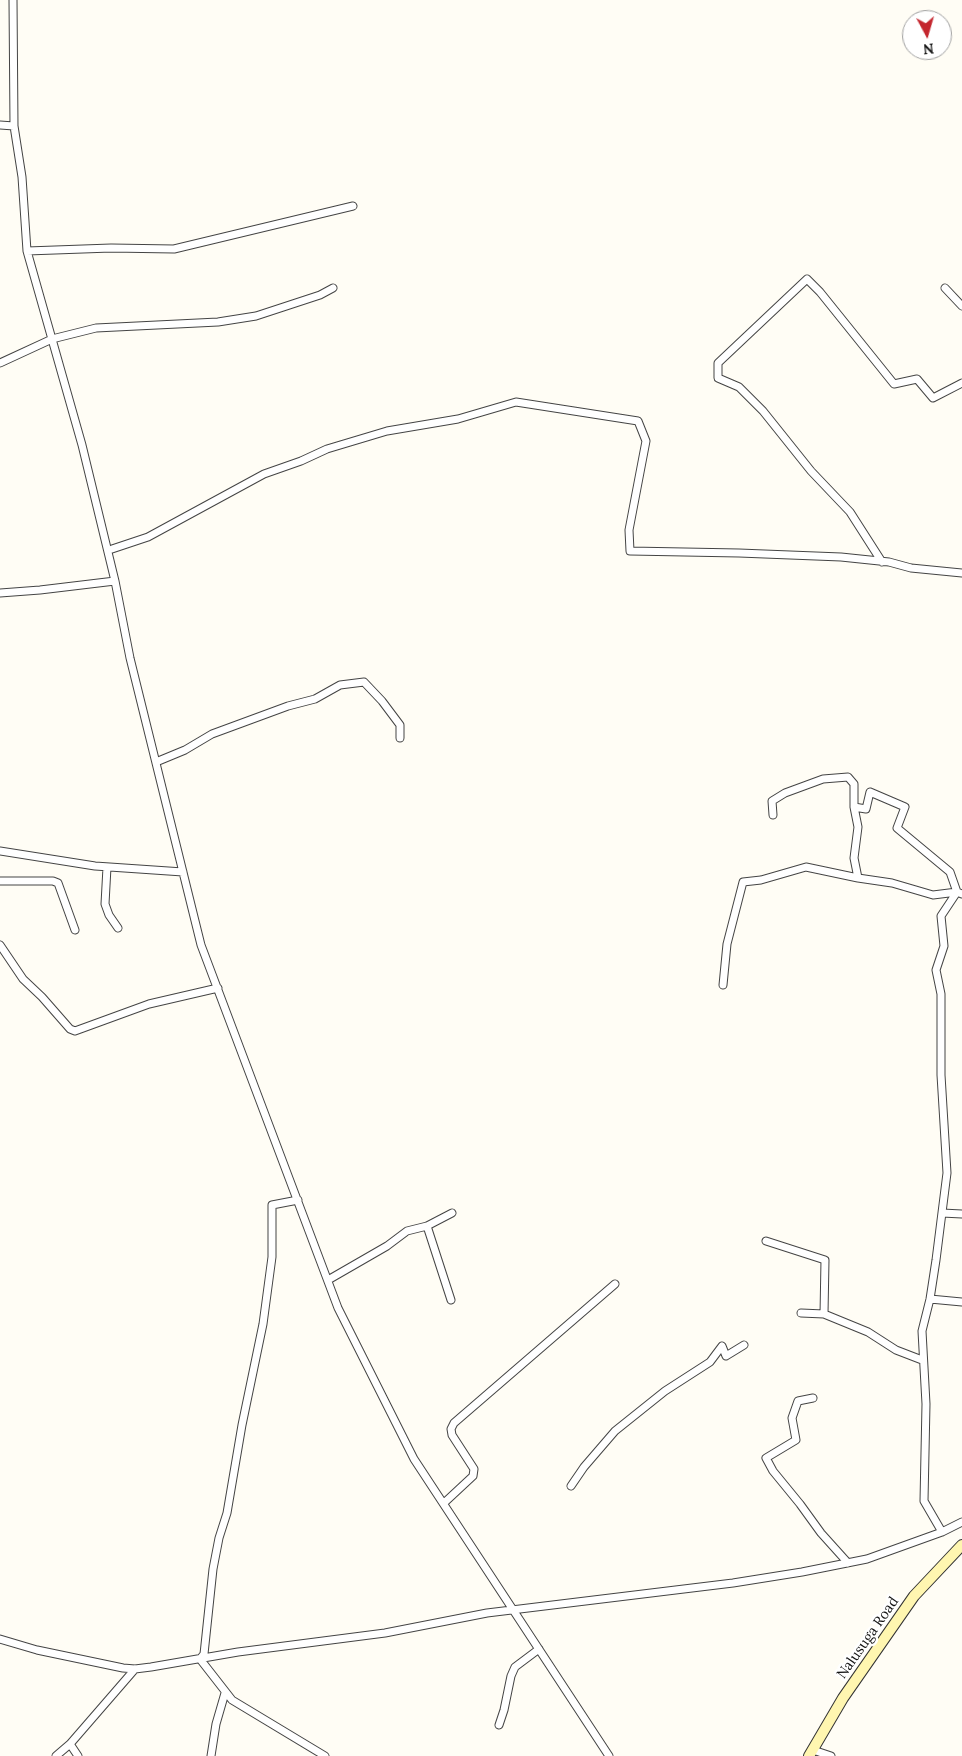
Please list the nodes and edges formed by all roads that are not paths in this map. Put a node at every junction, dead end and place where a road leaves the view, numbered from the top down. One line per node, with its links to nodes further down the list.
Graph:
1 (13, 0): 3 (street)
2 (0, 126): 3 (street)
3 (14, 126): 5 (street)
4 (353, 206): 5 (street)
5 (27, 251): 9 (street)
6 (333, 288): 9 (street)
7 (945, 288): 8 (street)
8 (962, 306)
9 (52, 339): 10 (street); 15 (street)
10 (0, 363)
11 (962, 383): 13 (street)
12 (112, 549): 13 (street)
13 (882, 562): 14 (street)
14 (962, 572)
15 (115, 581): 16 (street); 18 (street)
16 (0, 594)
17 (400, 738): 18 (street)
18 (156, 762): 23 (street)
19 (854, 807): 20 (street); 24 (street); 26 (street)
20 (773, 815)
21 (0, 851): 22 (street)
22 (107, 867): 23 (street); 27 (street)
23 (183, 872): 31 (street)
24 (858, 878): 26 (street); 30 (street)
25 (0, 881): 28 (street)
26 (959, 893): 34 (street)
27 (118, 928)
28 (75, 930)
29 (0, 944): 31 (street)
30 (723, 985)
31 (218, 988): 32 (street)
32 (298, 1200): 38 (street); 57 (street)
33 (452, 1213): 36 (street)
34 (942, 1213): 35 (street); 40 (street)
35 (962, 1214)
36 (427, 1226): 38 (street); 41 (street)
37 (766, 1241): 44 (street)
38 (328, 1280): 49 (street)
39 (615, 1284): 49 (street)
40 (930, 1299): 42 (street); 46 (street)
41 (451, 1300)
42 (962, 1302)
43 (801, 1313): 44 (street)
44 (824, 1314): 46 (street)
45 (744, 1345): 48 (street)
46 (922, 1360): 51 (street)
47 (814, 1398): 53 (street)
48 (571, 1486)
49 (444, 1503): 54 (street)
50 (962, 1522): 51 (street)
51 (942, 1532): 53 (street)
52 (962, 1545): 62 (street, Nalusuga Road)
53 (848, 1563): 54 (street)
54 (514, 1610): 56 (street); 57 (street)
55 (0, 1639): 58 (street)
56 (540, 1649): 60 (street); 67 (street)
57 (200, 1659): 58 (street); 59 (street)
58 (135, 1669): 61 (street)
59 (224, 1693): 65 (street); 66 (street)
60 (498, 1725)
61 (70, 1744): 63 (street); 64 (street)
62 (811, 1753): 68 (street)
63 (56, 1756)
64 (78, 1756)
65 (211, 1756)
66 (324, 1756)
67 (609, 1756)
68 (832, 1756)

